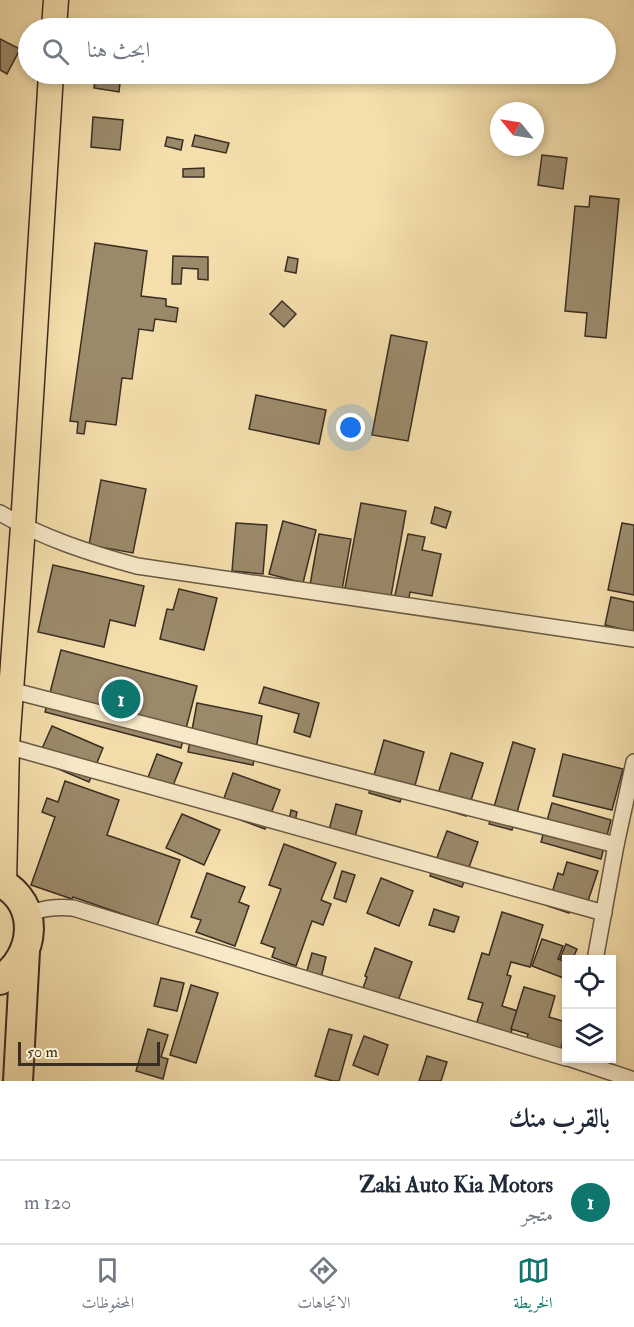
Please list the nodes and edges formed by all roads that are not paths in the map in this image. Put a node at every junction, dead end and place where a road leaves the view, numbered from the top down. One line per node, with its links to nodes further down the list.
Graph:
1 (56, 0): 2 (main road)
2 (55, 18)
3 (50, 84): 5 (main road)
4 (0, 513): 5 (street)
5 (23, 526): 6 (street); 7 (main road)
6 (634, 639)
7 (10, 690): 8 (main road); 10 (street)
8 (7, 746): 11 (main road); 12 (street)
9 (634, 762): 10 (street)
10 (616, 845): 12 (street)
11 (2, 883): 13 (highway)
12 (604, 913): 15 (street)
13 (26, 914): 14 (highway); 17 (street)
14 (25, 951): 16 (highway); 20 (highway)
15 (596, 955)
16 (0, 980)
17 (562, 1056)
18 (584, 1063): 19 (street)
19 (634, 1080)
20 (18, 1081)

